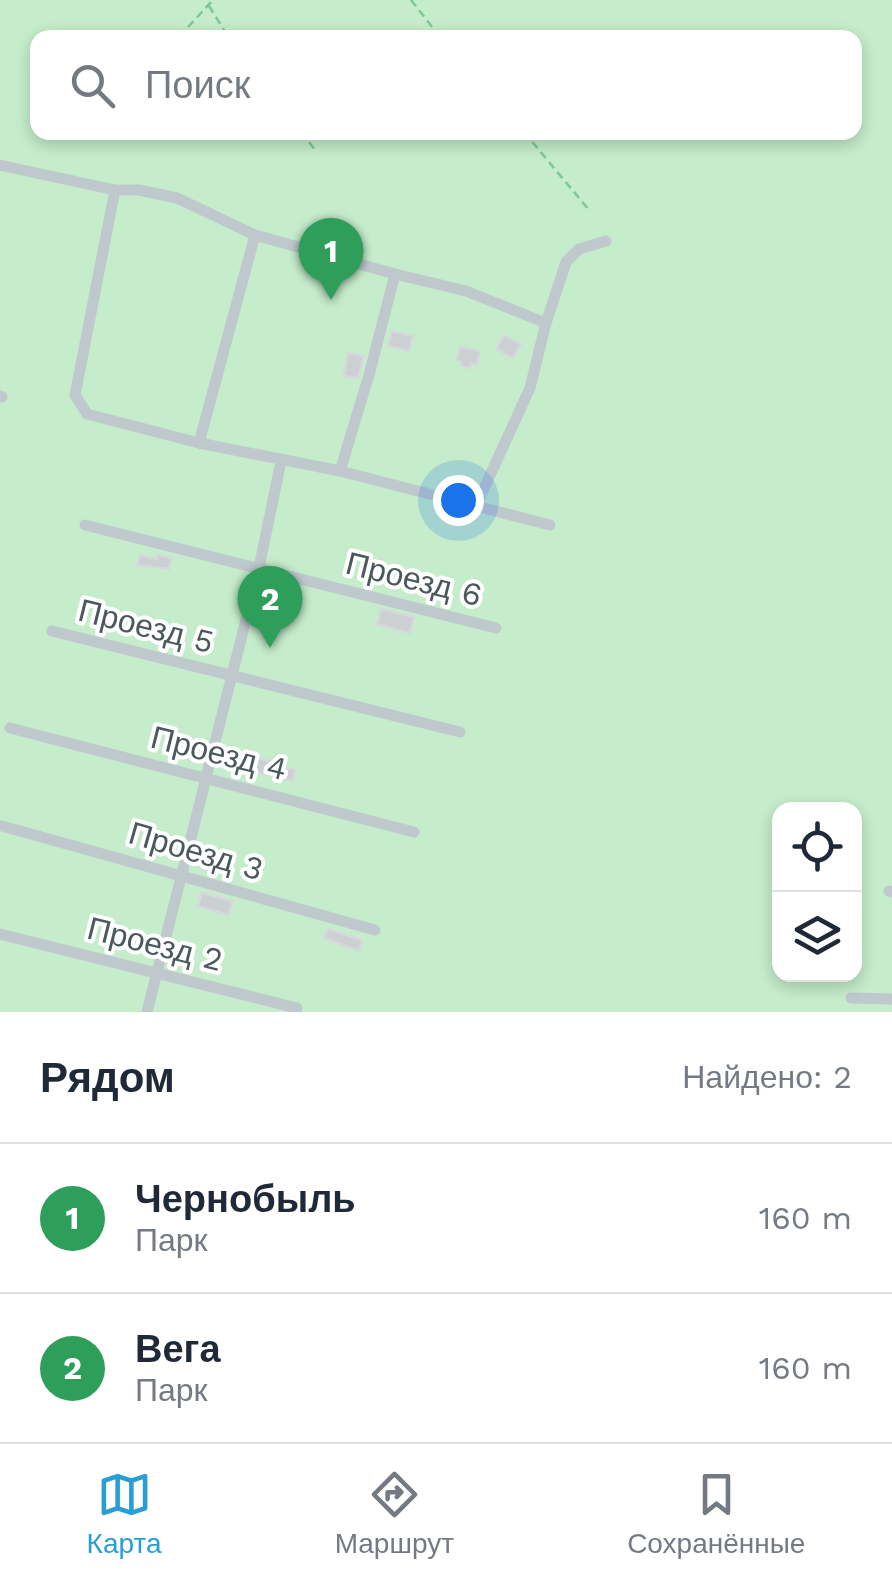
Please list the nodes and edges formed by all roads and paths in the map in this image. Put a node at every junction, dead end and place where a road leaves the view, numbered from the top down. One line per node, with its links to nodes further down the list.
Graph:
1 (213, 0): 3 (path)
2 (411, 0): 6 (path)
3 (208, 5): 4 (path); 5 (path)
4 (187, 30)
5 (224, 30)
6 (435, 30)
7 (307, 140): 9 (path)
8 (531, 140): 12 (path)
9 (316, 151)
10 (0, 165): 11 (street)
11 (115, 190): 13 (street); 17 (street)
12 (589, 210)
13 (255, 234): 15 (street); 17 (street)
14 (606, 240): 16 (street)
15 (395, 274): 16 (street); 19 (street)
16 (546, 323): 20 (street)
17 (199, 443): 18 (street)
18 (281, 461): 19 (street); 23 (street)
19 (340, 471): 20 (street)
20 (476, 506): 22 (street)
21 (85, 524): 23 (street, Проезд 6)
22 (550, 525)
23 (259, 568): 24 (street, Проезд 6); 26 (street)
24 (496, 628)
25 (52, 631): 26 (street, Проезд 5)
26 (232, 676): 28 (street, Проезд 5); 29 (street)
27 (10, 728): 29 (street, Проезд 4)
28 (460, 732)
29 (206, 778): 31 (street, Проезд 4); 32 (street)
30 (2, 826): 32 (street, Проезд 3)
31 (414, 832)
32 (181, 876): 33 (street, Проезд 3); 35 (street)
33 (374, 930)
34 (0, 934): 35 (street, Проезд 2)
35 (157, 973): 38 (street, Проезд 2); 39 (street)
36 (851, 998): 37 (street)
37 (892, 999)
38 (296, 1008)
39 (147, 1012)

